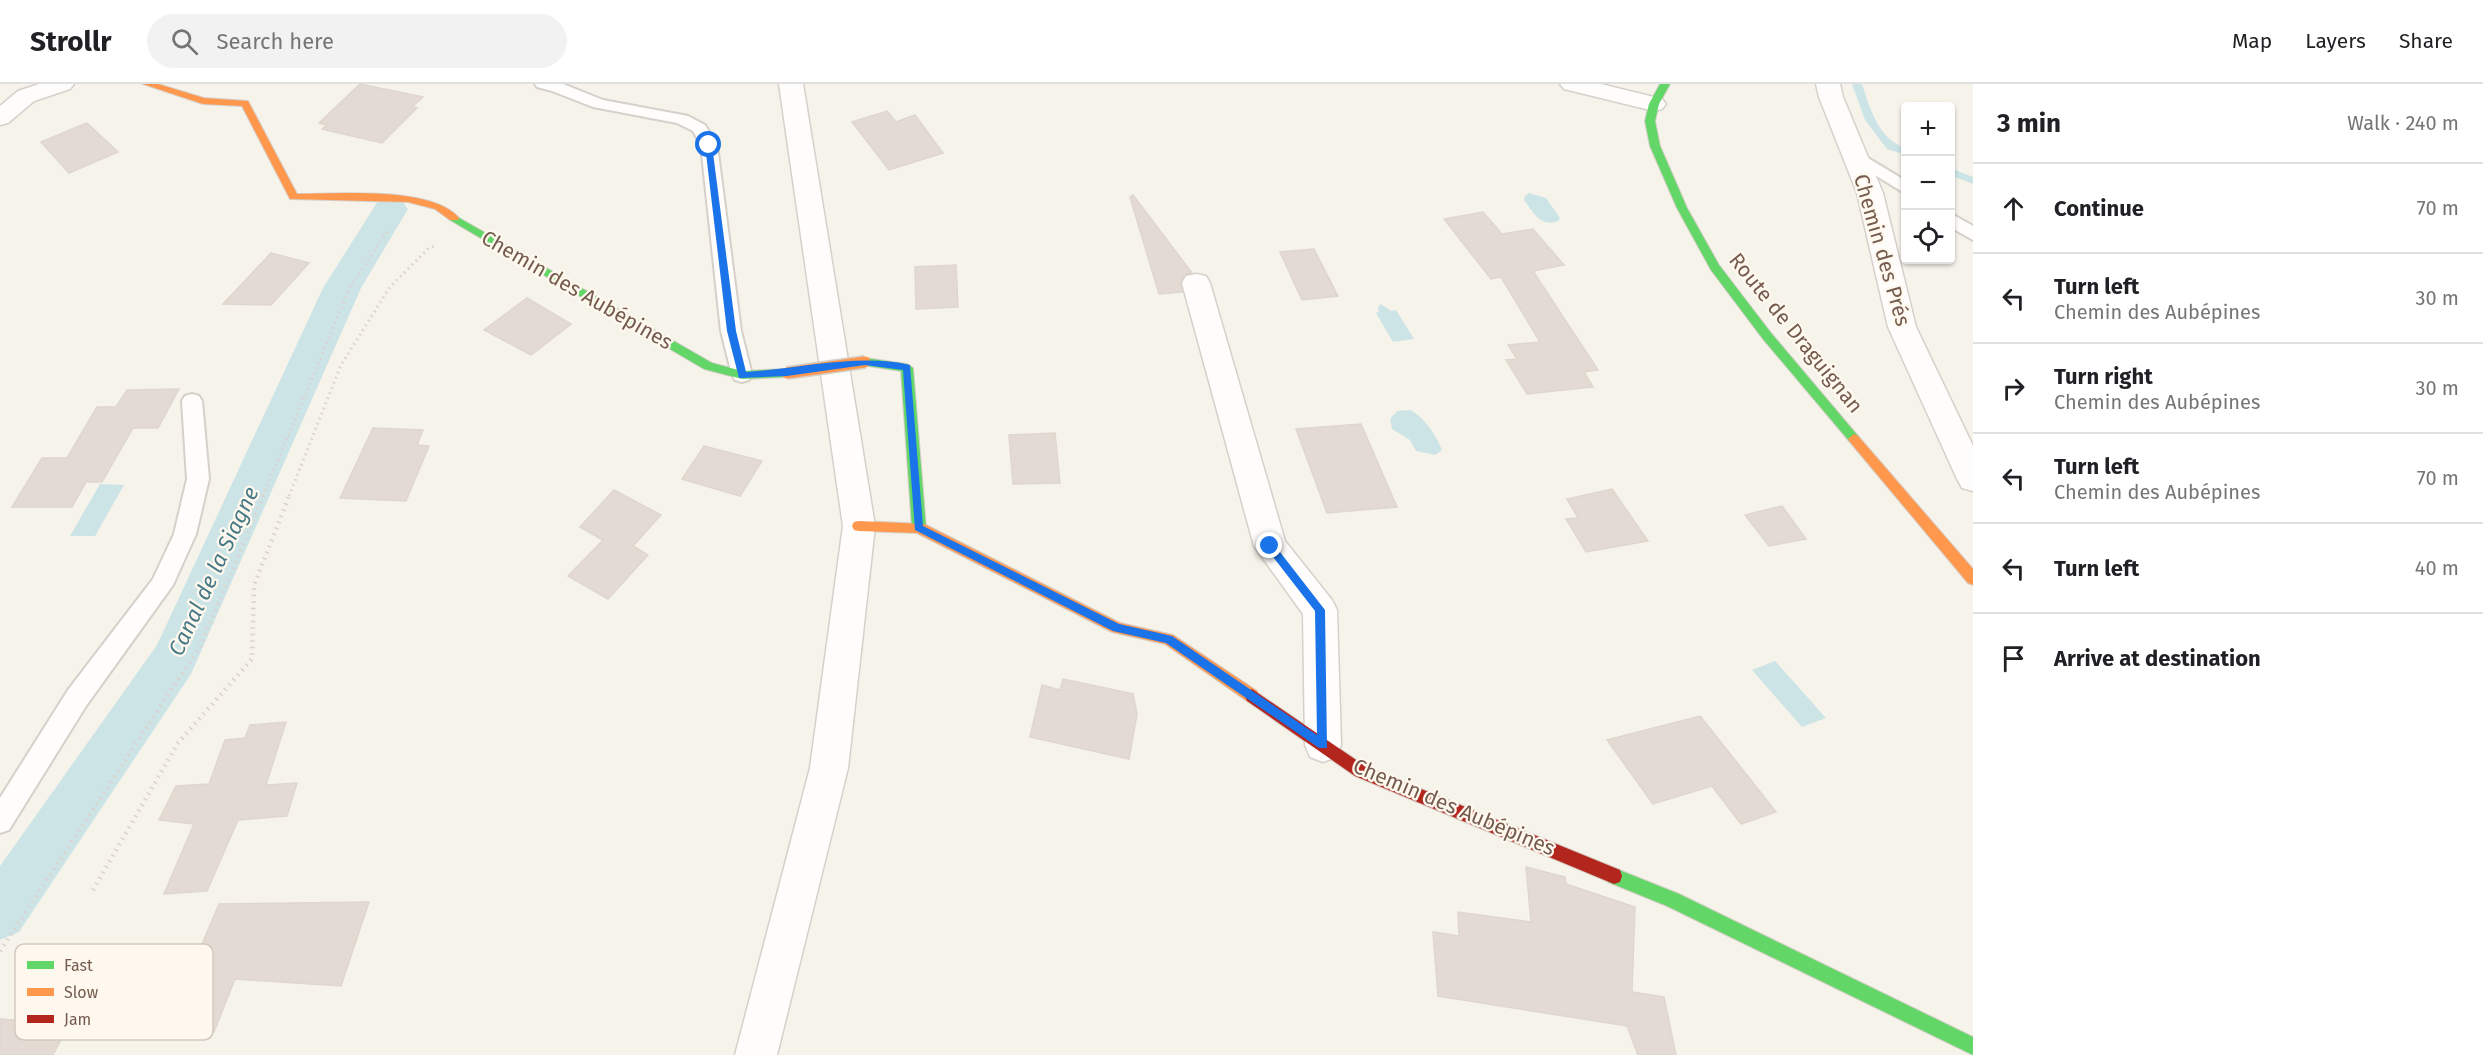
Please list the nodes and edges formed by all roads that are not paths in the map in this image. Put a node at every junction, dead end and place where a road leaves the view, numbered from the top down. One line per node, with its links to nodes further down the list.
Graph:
1 (62, 84): 8 (street)
2 (148, 84): 14 (street, Chemin des Aubépines)
3 (543, 84): 14 (lane)
4 (791, 84): 17 (street)
5 (1572, 84): 7 (street)
6 (1828, 84): 9 (street, Chemin des Prés)
7 (1660, 94): 19 (street, Route de Draguignan)
8 (0, 118)
9 (1853, 154): 10 (lane); 16 (street, Chemin des Prés)
10 (1901, 186)
11 (1955, 222): 12 (lane)
12 (1973, 234)
13 (1196, 283): 20 (street)
14 (742, 375): 18 (street, Chemin des Aubépines, bridge)
15 (192, 401): 21 (lane)
16 (1973, 479)
17 (859, 526): 18 (street, Chemin des Aubépines); 23 (street)
18 (919, 528): 20 (street, Chemin des Aubépines)
19 (1973, 579)
20 (1323, 745): 22 (street, Chemin des Aubépines)
21 (0, 821)
22 (1973, 1046)
23 (756, 1055)

